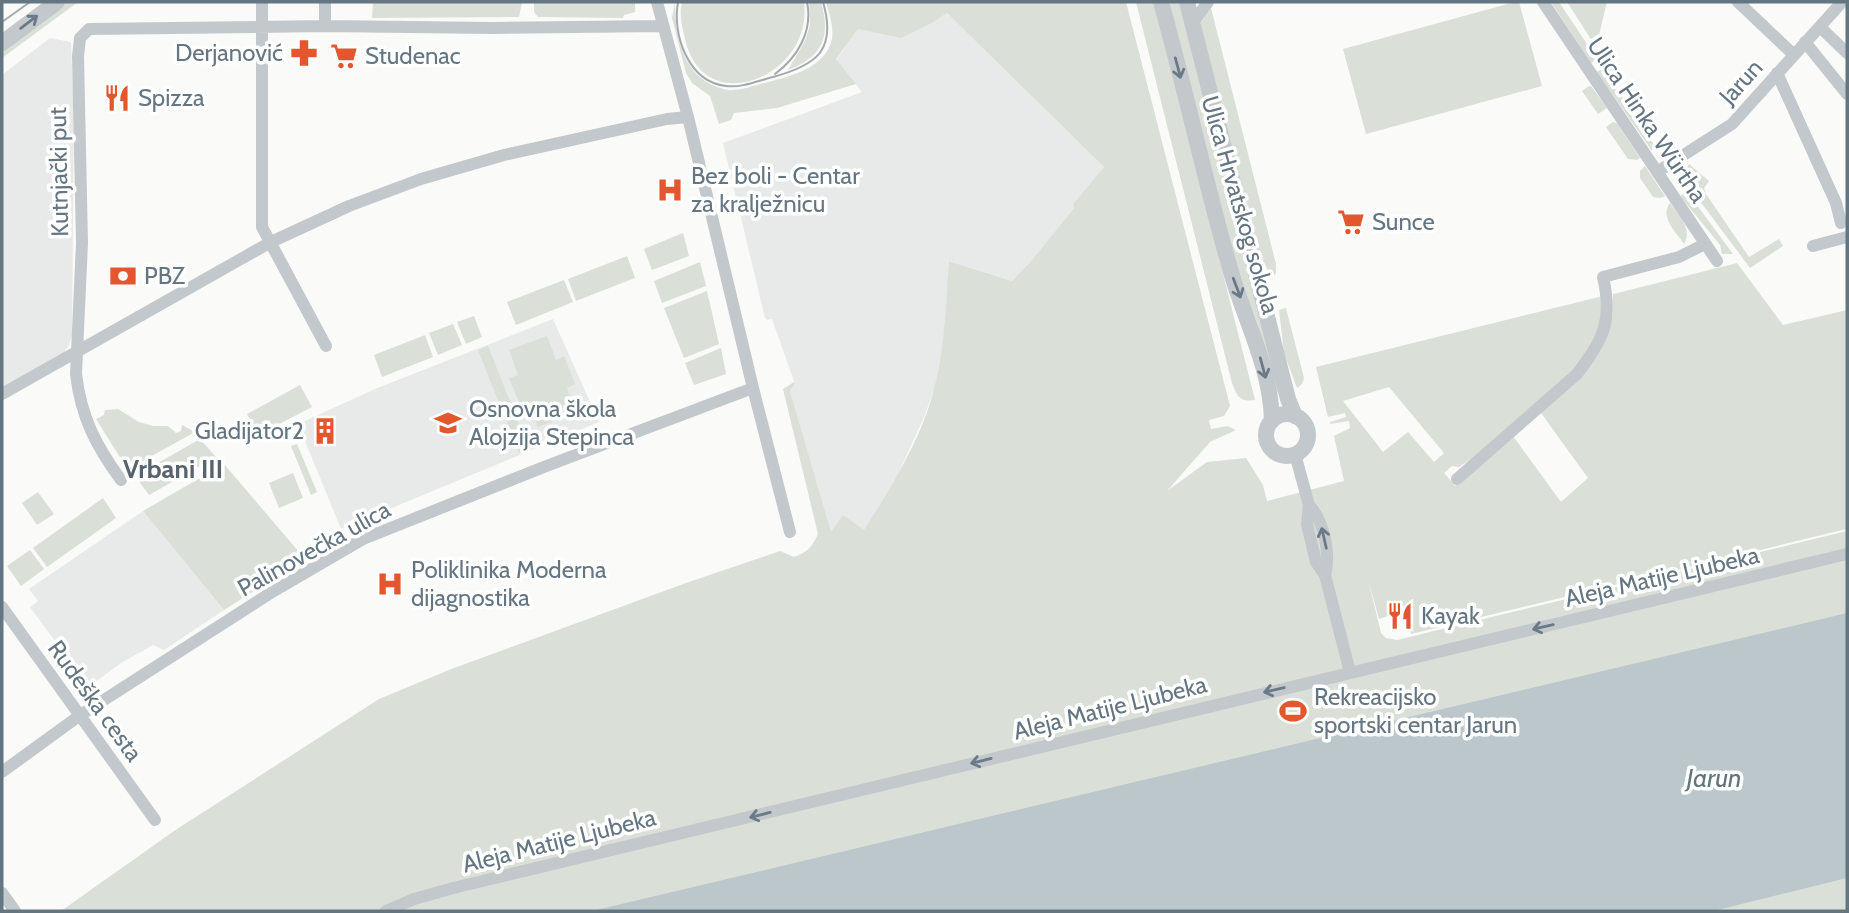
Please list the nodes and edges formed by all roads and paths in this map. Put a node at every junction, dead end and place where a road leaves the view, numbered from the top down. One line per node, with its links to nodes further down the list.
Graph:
1 (57, 2): 17 (street, one-way to 1)
2 (262, 2): 14 (street)
3 (325, 2): 12 (street)
4 (657, 2): 13 (street)
5 (1161, 2): 35 (street, Ulica Hrvatskog sokola, one-way to 35)
6 (1186, 2): 11 (street, Ulica Hrvatskog sokola)
7 (1208, 2): 11 (street)
8 (1543, 2): 23 (street, Ulica Hinka Würtha)
9 (1738, 2): 19 (street)
10 (1842, 2): 15 (street, Jarun)
11 (1192, 24): 34 (street, Ulica Hrvatskog sokola)
12 (325, 26): 13 (street, Kutnjački put); 14 (street, Kutnjački put)
13 (662, 26): 22 (street)
14 (262, 27): 26 (street); 31 (street, Kutnjački put)
15 (1819, 27): 16 (street, Jarun); 18 (street)
16 (1805, 42): 19 (street, Jarun); 21 (street)
17 (2, 43)
18 (1847, 53)
19 (1794, 55): 20 (street, Jarun)
20 (1777, 73): 23 (street, Jarun); 24 (street)
21 (1847, 94)
22 (688, 117): 26 (street); 32 (street)
23 (1657, 173): 27 (street, Ulica Hinka Würtha)
24 (1841, 223)
25 (1847, 237): 28 (street)
26 (271, 242): 30 (street); 31 (street)
27 (1706, 244): 29 (street, Ulica Hinka Würtha); 37 (street)
28 (1813, 246)
29 (1717, 261)
30 (326, 346)
31 (76, 352): 33 (street); 38 (street, Kutnjački put)
32 (753, 388): 39 (street); 43 (street, Palinovečka ulica)
33 (2, 394)
34 (1295, 416): 35 (street); 36 (street)
35 (1272, 421): 36 (street)
36 (1295, 454): 42 (street)
37 (1457, 479)
38 (121, 480)
39 (790, 532)
40 (1847, 554): 42 (street, Aleja Matije Ljubeka, one-way to 42)
41 (2, 607): 43 (street, Rudeška cesta)
42 (1350, 672): 48 (street, Aleja Matije Ljubeka, one-way to 48)
43 (79, 716): 44 (street, Palinovečka ulica); 45 (street, Rudeška cesta)
44 (2, 772)
45 (155, 820)
46 (2, 892): 47 (street)
47 (15, 911)
48 (386, 911)

